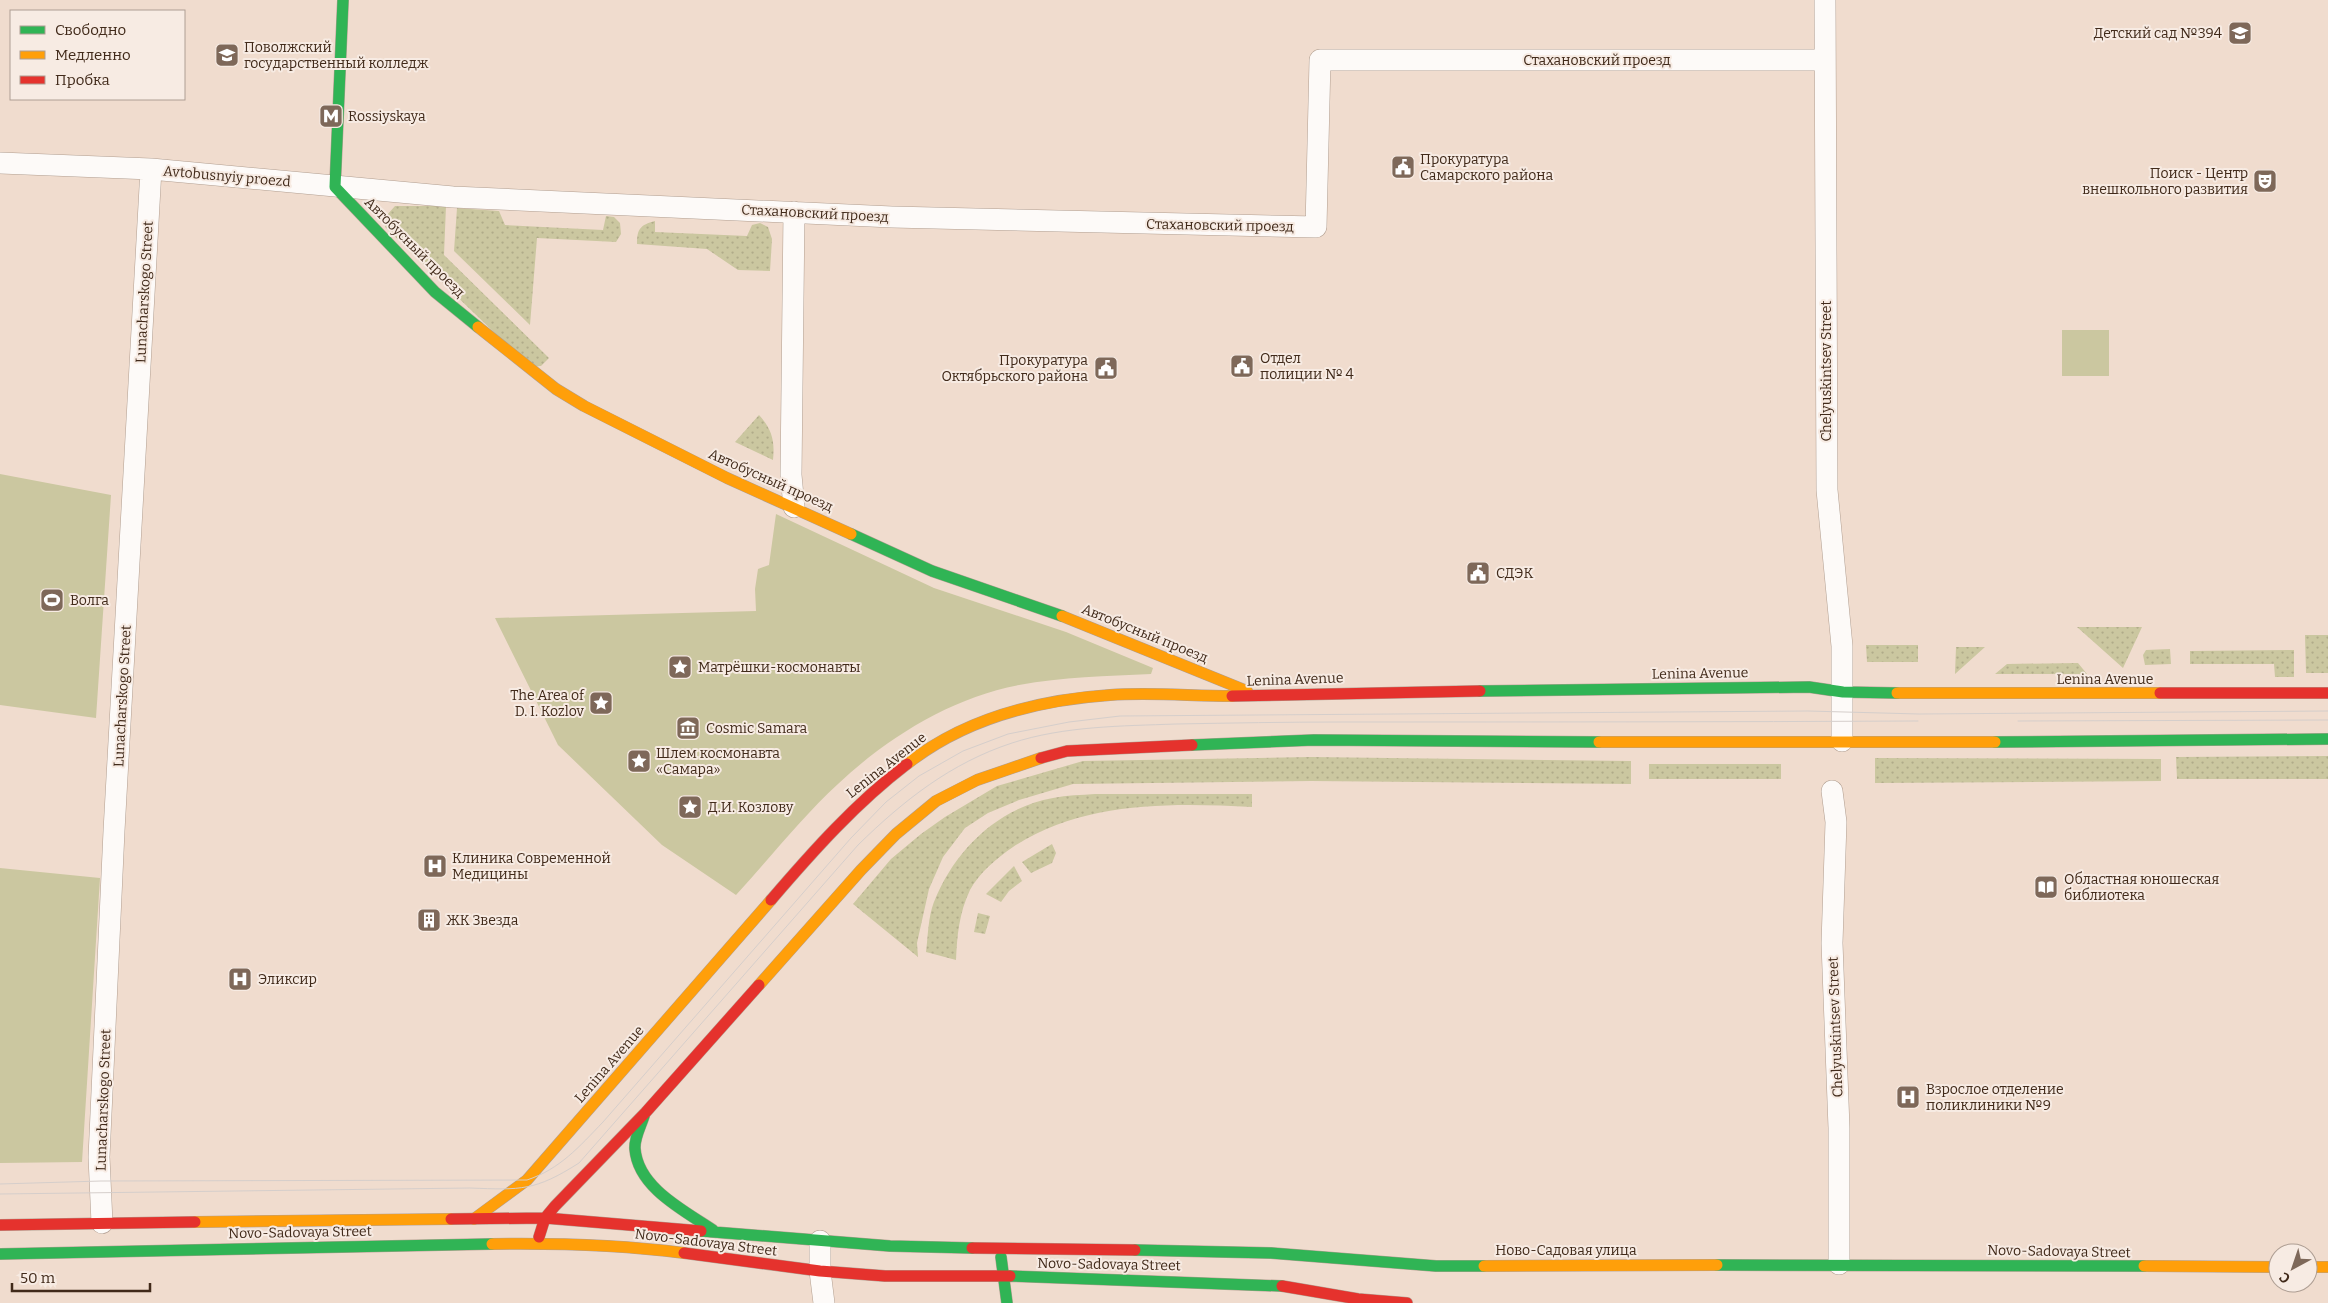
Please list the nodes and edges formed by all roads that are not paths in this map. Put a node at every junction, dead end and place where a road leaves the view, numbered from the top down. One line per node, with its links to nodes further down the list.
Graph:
1 (344, 0): 6 (main road)
2 (1825, 0): 3 (street, Chelyuskintsev Street)
3 (1825, 60): 8 (street, Стахановский проезд); 10 (street, Chelyuskintsev Street)
4 (0, 164): 5 (street, Avtobusnyiy proezd)
5 (151, 169): 6 (street, Avtobusnyiy proezd); 19 (street, Lunacharskogo Street)
6 (334, 187): 7 (street, Avtobusnyiy proezd); 9 (main road, Автобусный проезд)
7 (453, 197): 8 (street, Стахановский проезд)
8 (794, 212): 9 (street)
9 (794, 506): 12 (main road, Автобусный проезд)
10 (1843, 692): 11 (main road, Lenina Avenue); 12 (main road, Lenina Avenue); 14 (street, Chelyuskintsev Street)
11 (2328, 692)
12 (1260, 696): 18 (main road, Lenina Avenue)
13 (2328, 739): 14 (main road)
14 (1842, 741): 16 (main road)
15 (1832, 791): 28 (street, Chelyuskintsev Street)
16 (646, 1112): 17 (main road); 21 (main road)
17 (545, 1218): 18 (main road, Novo-Sadovaya Street); 21 (main road, Novo-Sadovaya Street); 23 (main road)
18 (474, 1219): 19 (main road, Novo-Sadovaya Street)
19 (102, 1223): 20 (main road, Novo-Sadovaya Street)
20 (0, 1225)
21 (713, 1230): 22 (main road, Novo-Sadovaya Street)
22 (820, 1242): 24 (main road, Novo-Sadovaya Street); 30 (street)
23 (537, 1243): 25 (main road, Novo-Sadovaya Street); 30 (main road, Novo-Sadovaya Street)
24 (1000, 1248): 26 (main road, Novo-Sadovaya Street); 32 (main road)
25 (0, 1254)
26 (1294, 1256): 27 (main road, Ново-Садовая улица)
27 (1365, 1262): 28 (main road, Ново-Садовая улица); 31 (main road)
28 (1839, 1264): 29 (main road, Novo-Sadovaya Street)
29 (2268, 1267)
30 (820, 1271): 32 (main road, Novo-Sadovaya Street); 33 (street)
31 (1360, 1274)
32 (1003, 1276): 34 (main road); 35 (main road, Novo-Sadovaya Street)
33 (824, 1303)
34 (1007, 1303)
35 (1408, 1303)

